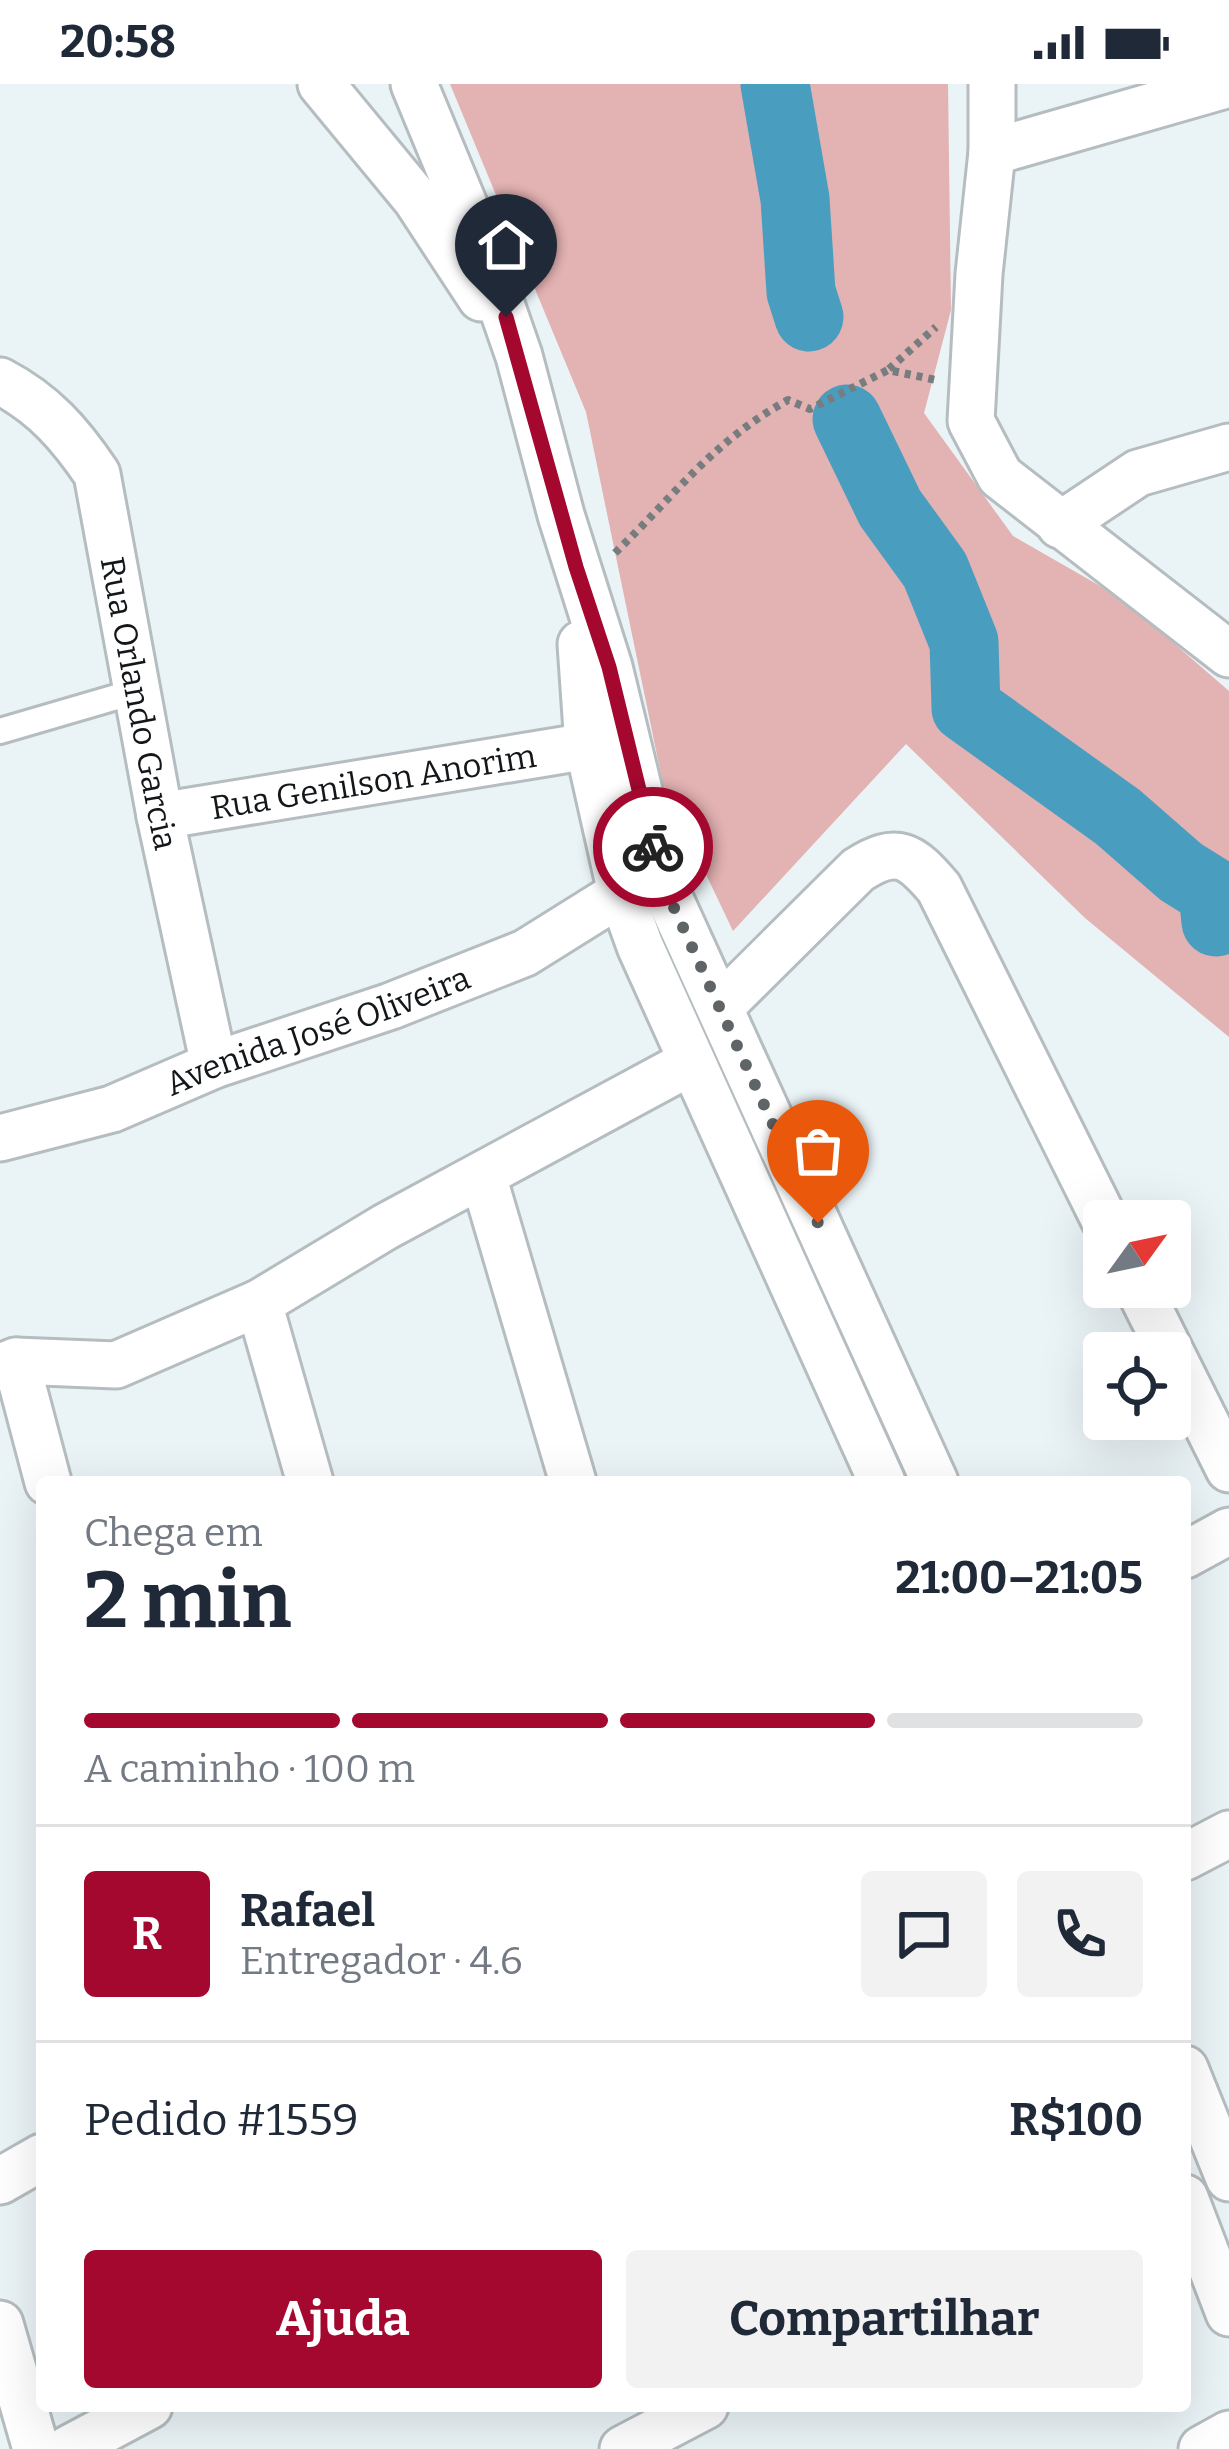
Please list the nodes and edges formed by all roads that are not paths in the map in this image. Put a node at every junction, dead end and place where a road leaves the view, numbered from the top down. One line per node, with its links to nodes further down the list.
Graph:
1 (321, 84): 5 (street)
2 (992, 84): 6 (street)
3 (1229, 85): 6 (street)
4 (420, 96): 5 (street); 7 (street)
5 (366, 136): 7 (street)
6 (992, 152): 10 (street)
7 (519, 356): 11 (street)
8 (0, 381): 13 (street, Rua Orlando Garcia)
9 (1229, 448): 10 (street)
10 (1060, 525): 12 (street)
11 (576, 567): 15 (street); 18 (street)
12 (1229, 654)
13 (137, 691): 14 (lane); 16 (street, Rua Orlando Garcia)
14 (0, 731)
15 (588, 746): 16 (street, Rua Genilson Anorim); 17 (street)
16 (160, 816): 20 (street, Rua Orlando Garcia)
17 (621, 893): 19 (street); 20 (street, Avenida José Oliveira)
18 (720, 1007): 23 (street); 32 (street)
19 (691, 1062): 22 (street); 31 (street)
20 (214, 1065): 21 (street, Avenida José Oliveira)
21 (0, 1138)
22 (483, 1176): 24 (street); 30 (street)
23 (1095, 1200)
24 (260, 1303): 26 (street); 29 (street)
25 (1149, 1308): 27 (street)
26 (8, 1364): 28 (street)
27 (1229, 1468)
28 (47, 1476)
29 (308, 1476)
30 (571, 1476)
31 (879, 1476)
32 (932, 1476)
33 (1229, 1531): 34 (street)
34 (1191, 1552)
35 (1229, 1834): 36 (street)
36 (1191, 1854)
37 (1191, 2087): 38 (street)
38 (1208, 2137): 40 (street)
39 (36, 2160): 41 (street)
40 (1229, 2178)
41 (0, 2181)
42 (1191, 2214): 43 (street)
43 (1229, 2313)
44 (0, 2324): 48 (street)
45 (138, 2412): 49 (street)
46 (694, 2412): 50 (street)
47 (1229, 2434): 51 (street)
48 (37, 2449)
49 (68, 2449)
50 (623, 2449)
51 (1202, 2449)

